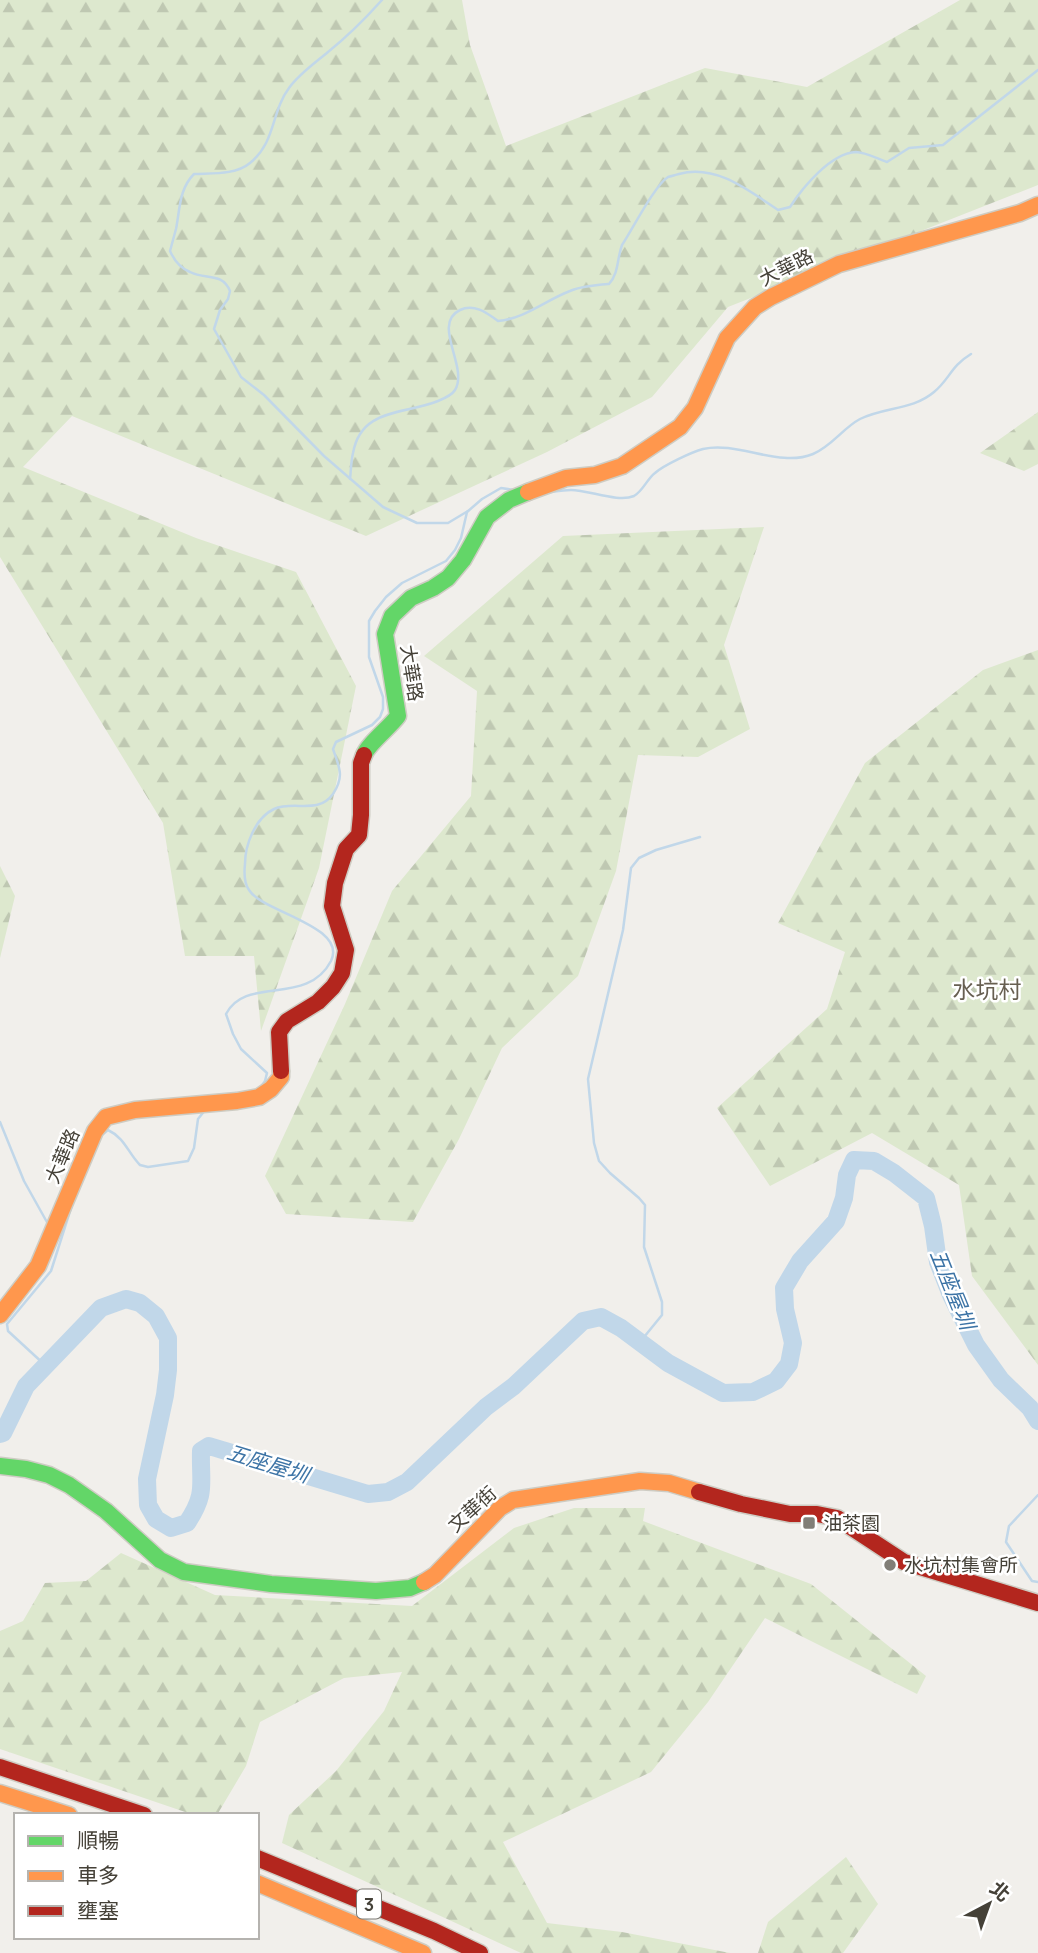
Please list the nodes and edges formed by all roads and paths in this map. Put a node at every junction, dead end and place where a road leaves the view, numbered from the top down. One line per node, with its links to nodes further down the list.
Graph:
1 (1038, 205): 2 (main road, 大華路)
2 (0, 1315)
3 (0, 1466): 4 (main road, 文華街)
4 (1038, 1603)
5 (0, 1767): 8 (main road)
6 (0, 1793): 7 (main road)
7 (63, 1813)
8 (138, 1813)
9 (259, 1859): 12 (main road, 3)
10 (259, 1884): 11 (main road, 3)
11 (423, 1953)
12 (480, 1953)

